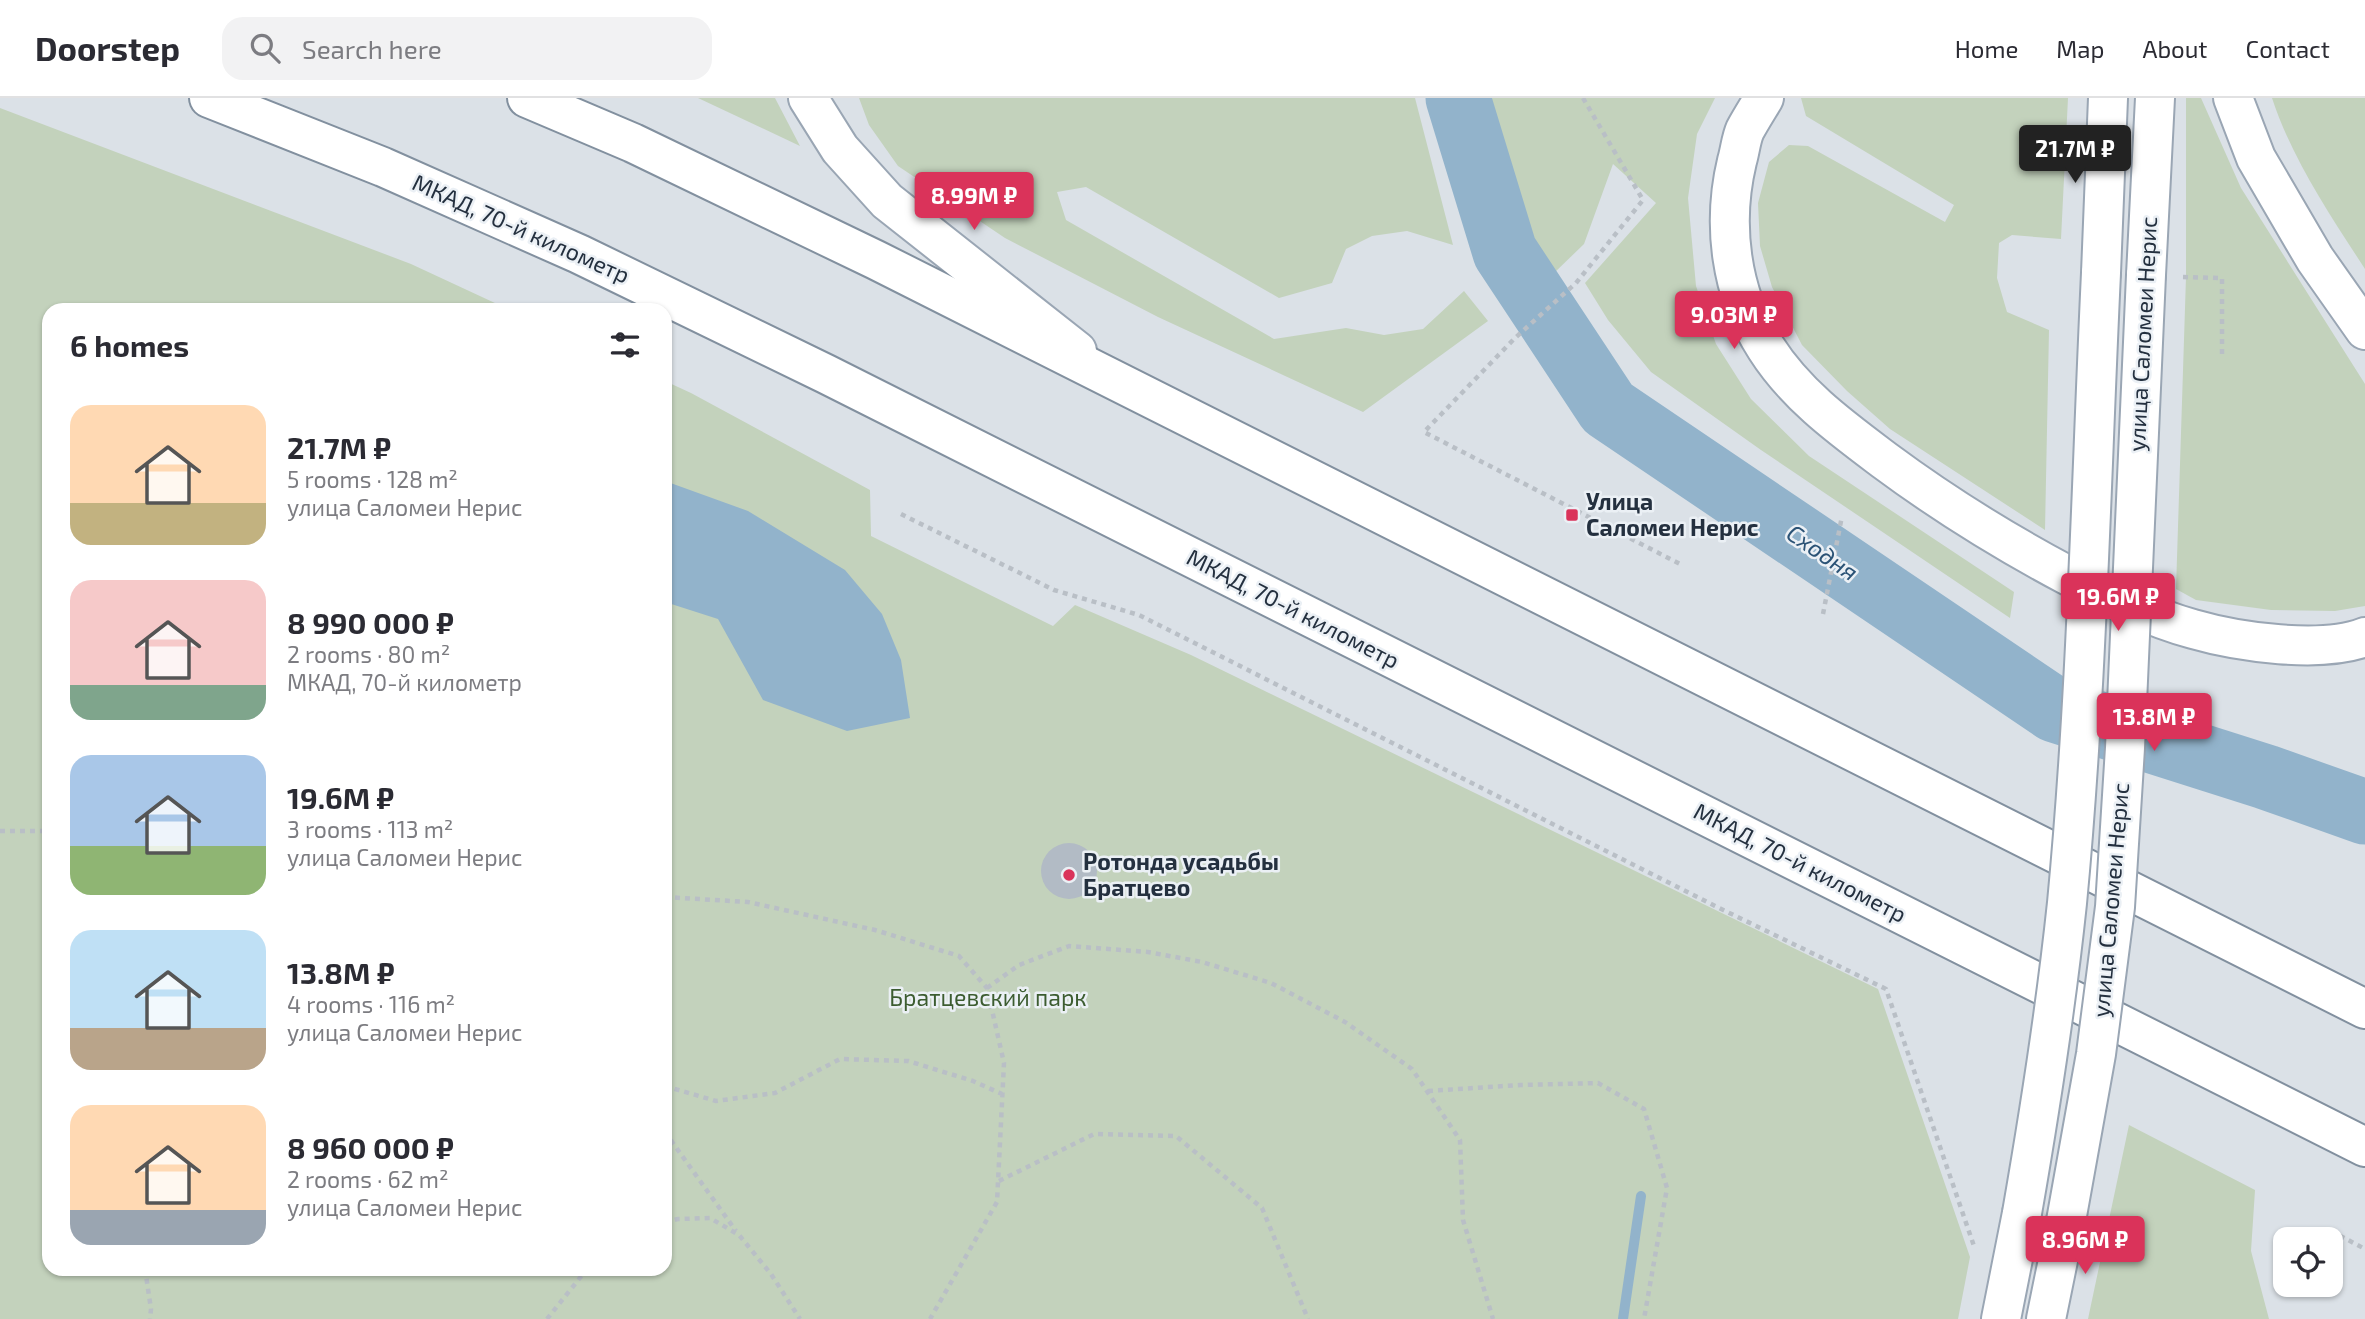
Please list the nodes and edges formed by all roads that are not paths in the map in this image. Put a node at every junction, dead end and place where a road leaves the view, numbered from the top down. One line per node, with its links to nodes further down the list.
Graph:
1 (209, 98): 13 (main road, МКАД, 70-й километр)
2 (527, 98): 10 (main road)
3 (808, 98): 10 (main road)
4 (1764, 98): 8 (main road)
5 (2108, 98): 14 (main road, улица Саломеи Нерис, bridge)
6 (2155, 98): 15 (main road, улица Саломеи Нерис, bridge)
7 (2233, 98): 9 (main road)
8 (1749, 115): 11 (main road)
9 (2365, 330)
10 (1117, 383): 12 (main road)
11 (2365, 637)
12 (2365, 1009)
13 (2365, 1147)
14 (2001, 1319)
15 (2046, 1319)

